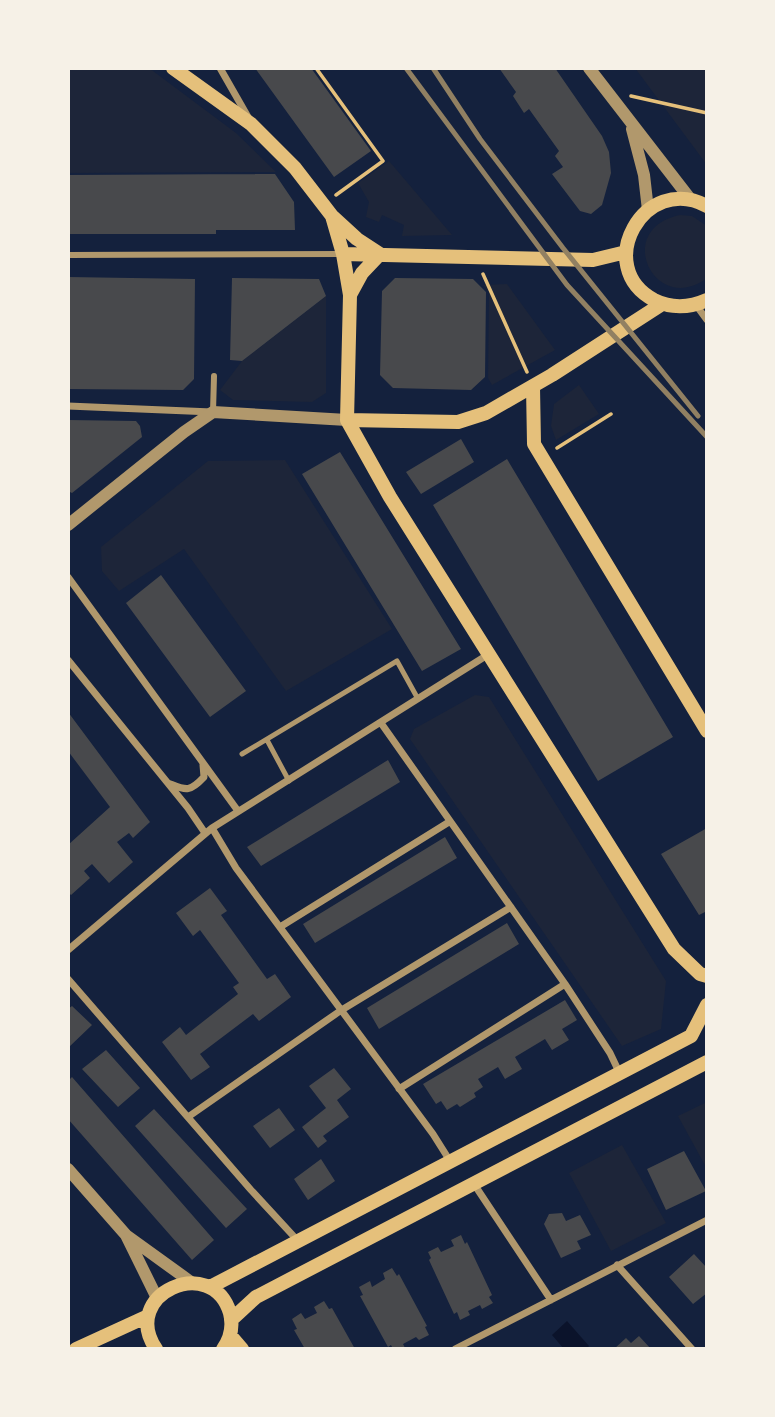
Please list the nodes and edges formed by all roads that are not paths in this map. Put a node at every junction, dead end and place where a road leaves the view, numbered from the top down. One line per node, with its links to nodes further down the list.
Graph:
1 (173, 68): 4 (main road)
2 (220, 68): 4 (street)
3 (589, 68): 5 (street)
4 (251, 124): 9 (main road)
5 (631, 125): 6 (street); 8 (street)
6 (691, 200): 7 (main road); 8 (main road)
7 (707, 206)
8 (648, 210): 10 (main road)
9 (332, 216): 11 (main road); 12 (main road)
10 (626, 252): 12 (main road); 16 (main road)
11 (343, 254): 12 (main road); 13 (street); 14 (main road)
12 (380, 254): 14 (main road)
13 (68, 255)
14 (349, 295): 22 (main road)
15 (701, 302): 16 (main road); 17 (street)
16 (663, 304): 19 (main road)
17 (707, 320)
18 (214, 376): 21 (street)
19 (533, 387): 22 (main road); 30 (main road)
20 (68, 406): 21 (street)
21 (212, 412): 22 (street); 23 (street)
22 (347, 420): 26 (main road)
23 (68, 525)
24 (68, 577): 25 (street)
25 (72, 589): 33 (street)
26 (489, 654): 28 (street); 42 (main road)
27 (68, 660): 35 (street)
28 (418, 699): 29 (street); 31 (lane)
29 (381, 723): 34 (street); 37 (street)
30 (707, 731)
31 (267, 740): 32 (lane); 34 (lane)
32 (242, 754)
33 (203, 763): 35 (street); 36 (street)
34 (289, 782): 36 (street)
35 (167, 783): 38 (street)
36 (238, 811): 38 (street)
37 (449, 822): 39 (street); 40 (street)
38 (208, 830): 40 (street); 41 (street)
39 (511, 907): 44 (street); 46 (street)
40 (279, 927): 46 (street)
41 (68, 950)
42 (707, 976)
43 (68, 979): 50 (street)
44 (565, 984): 48 (street); 49 (street)
45 (707, 1005): 48 (main road)
46 (340, 1011): 49 (street); 50 (street)
47 (707, 1062): 53 (main road)
48 (620, 1074): 51 (main road)
49 (399, 1089): 51 (street)
50 (188, 1117): 56 (street)
51 (450, 1162): 56 (main road)
52 (68, 1169): 55 (street)
53 (474, 1184): 61 (street); 63 (main road)
54 (707, 1220): 57 (street)
55 (126, 1235): 58 (street); 60 (street)
56 (299, 1242): 59 (main road)
57 (617, 1265): 61 (street); 69 (street)
58 (191, 1282): 59 (main road); 60 (main road)
59 (210, 1287): 63 (main road)
60 (157, 1298): 62 (main road)
61 (551, 1300): 68 (street)
62 (148, 1315): 64 (main road); 65 (main road)
63 (231, 1327): 66 (main road); 67 (main road)
64 (76, 1349)
65 (156, 1349)
66 (223, 1349)
67 (242, 1349)
68 (454, 1349)
69 (692, 1349)

